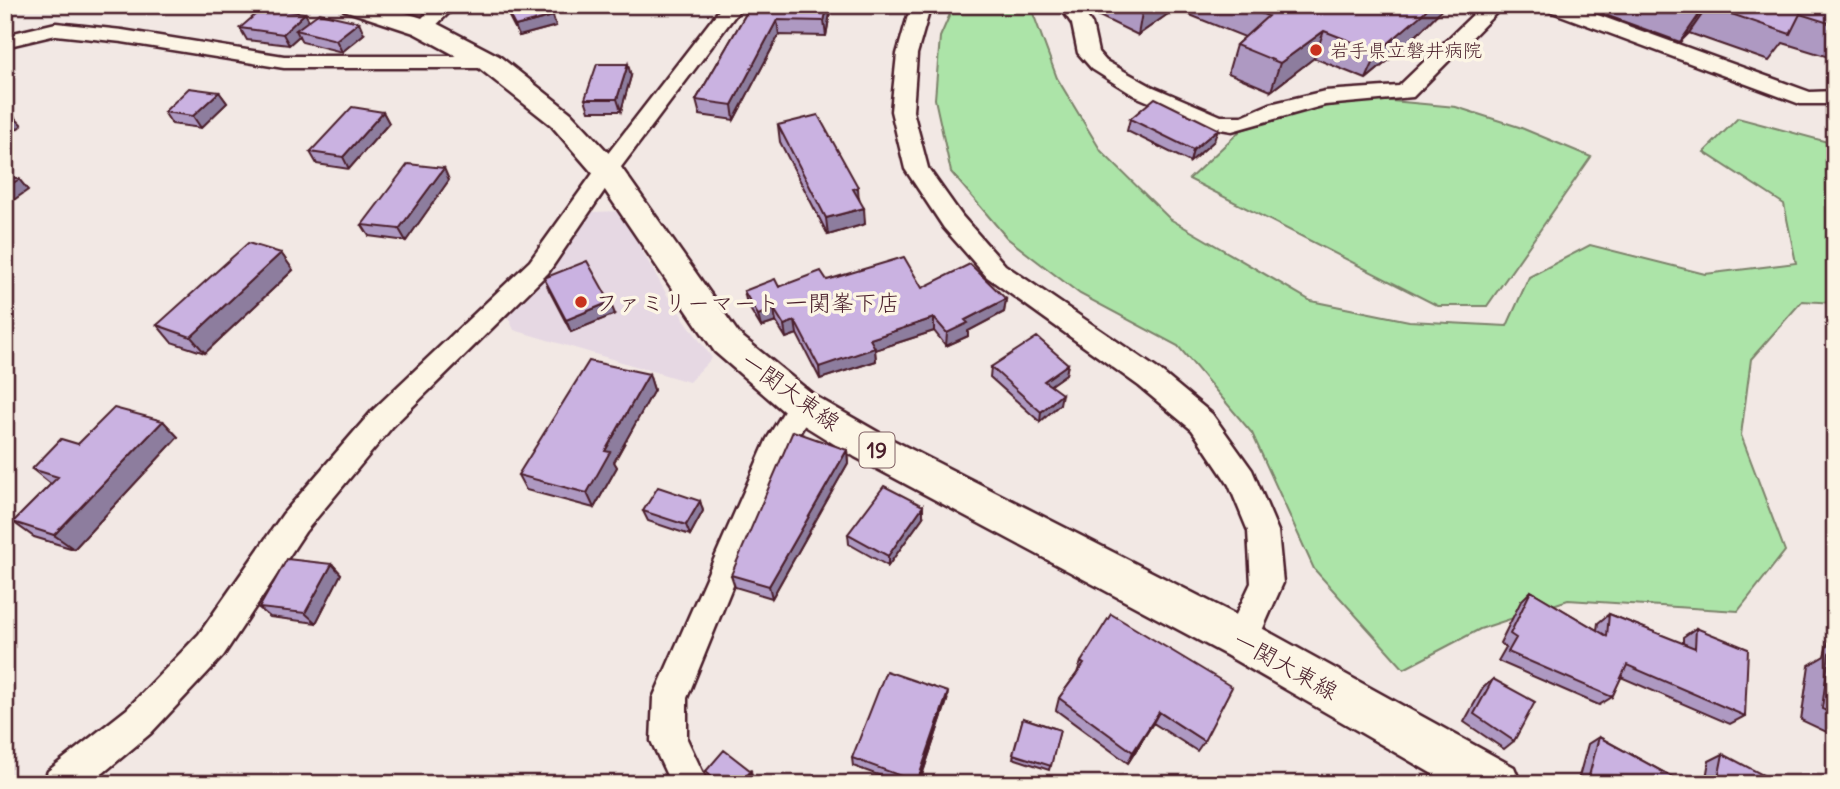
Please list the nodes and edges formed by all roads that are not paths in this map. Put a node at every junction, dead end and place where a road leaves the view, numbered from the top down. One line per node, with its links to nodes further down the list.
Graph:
1 (353, 5): 7 (main road, 一関大東線 / 19)
2 (733, 5): 11 (street)
3 (921, 5): 13 (street)
4 (1069, 5): 5 (street)
5 (1494, 5)
6 (1551, 5): 10 (street)
7 (435, 16): 9 (main road, 一関大東線 / 19)
8 (5, 41): 9 (street)
9 (489, 62): 11 (main road, 一関大東線 / 19)
10 (1835, 97)
11 (607, 170): 12 (main road, 一関大東線 / 19); 14 (street)
12 (802, 406): 13 (main road, 一関大東線 / 19); 15 (street)
13 (1241, 640): 16 (main road, 一関大東線 / 19)
14 (61, 784)
15 (690, 784)
16 (1497, 784)

